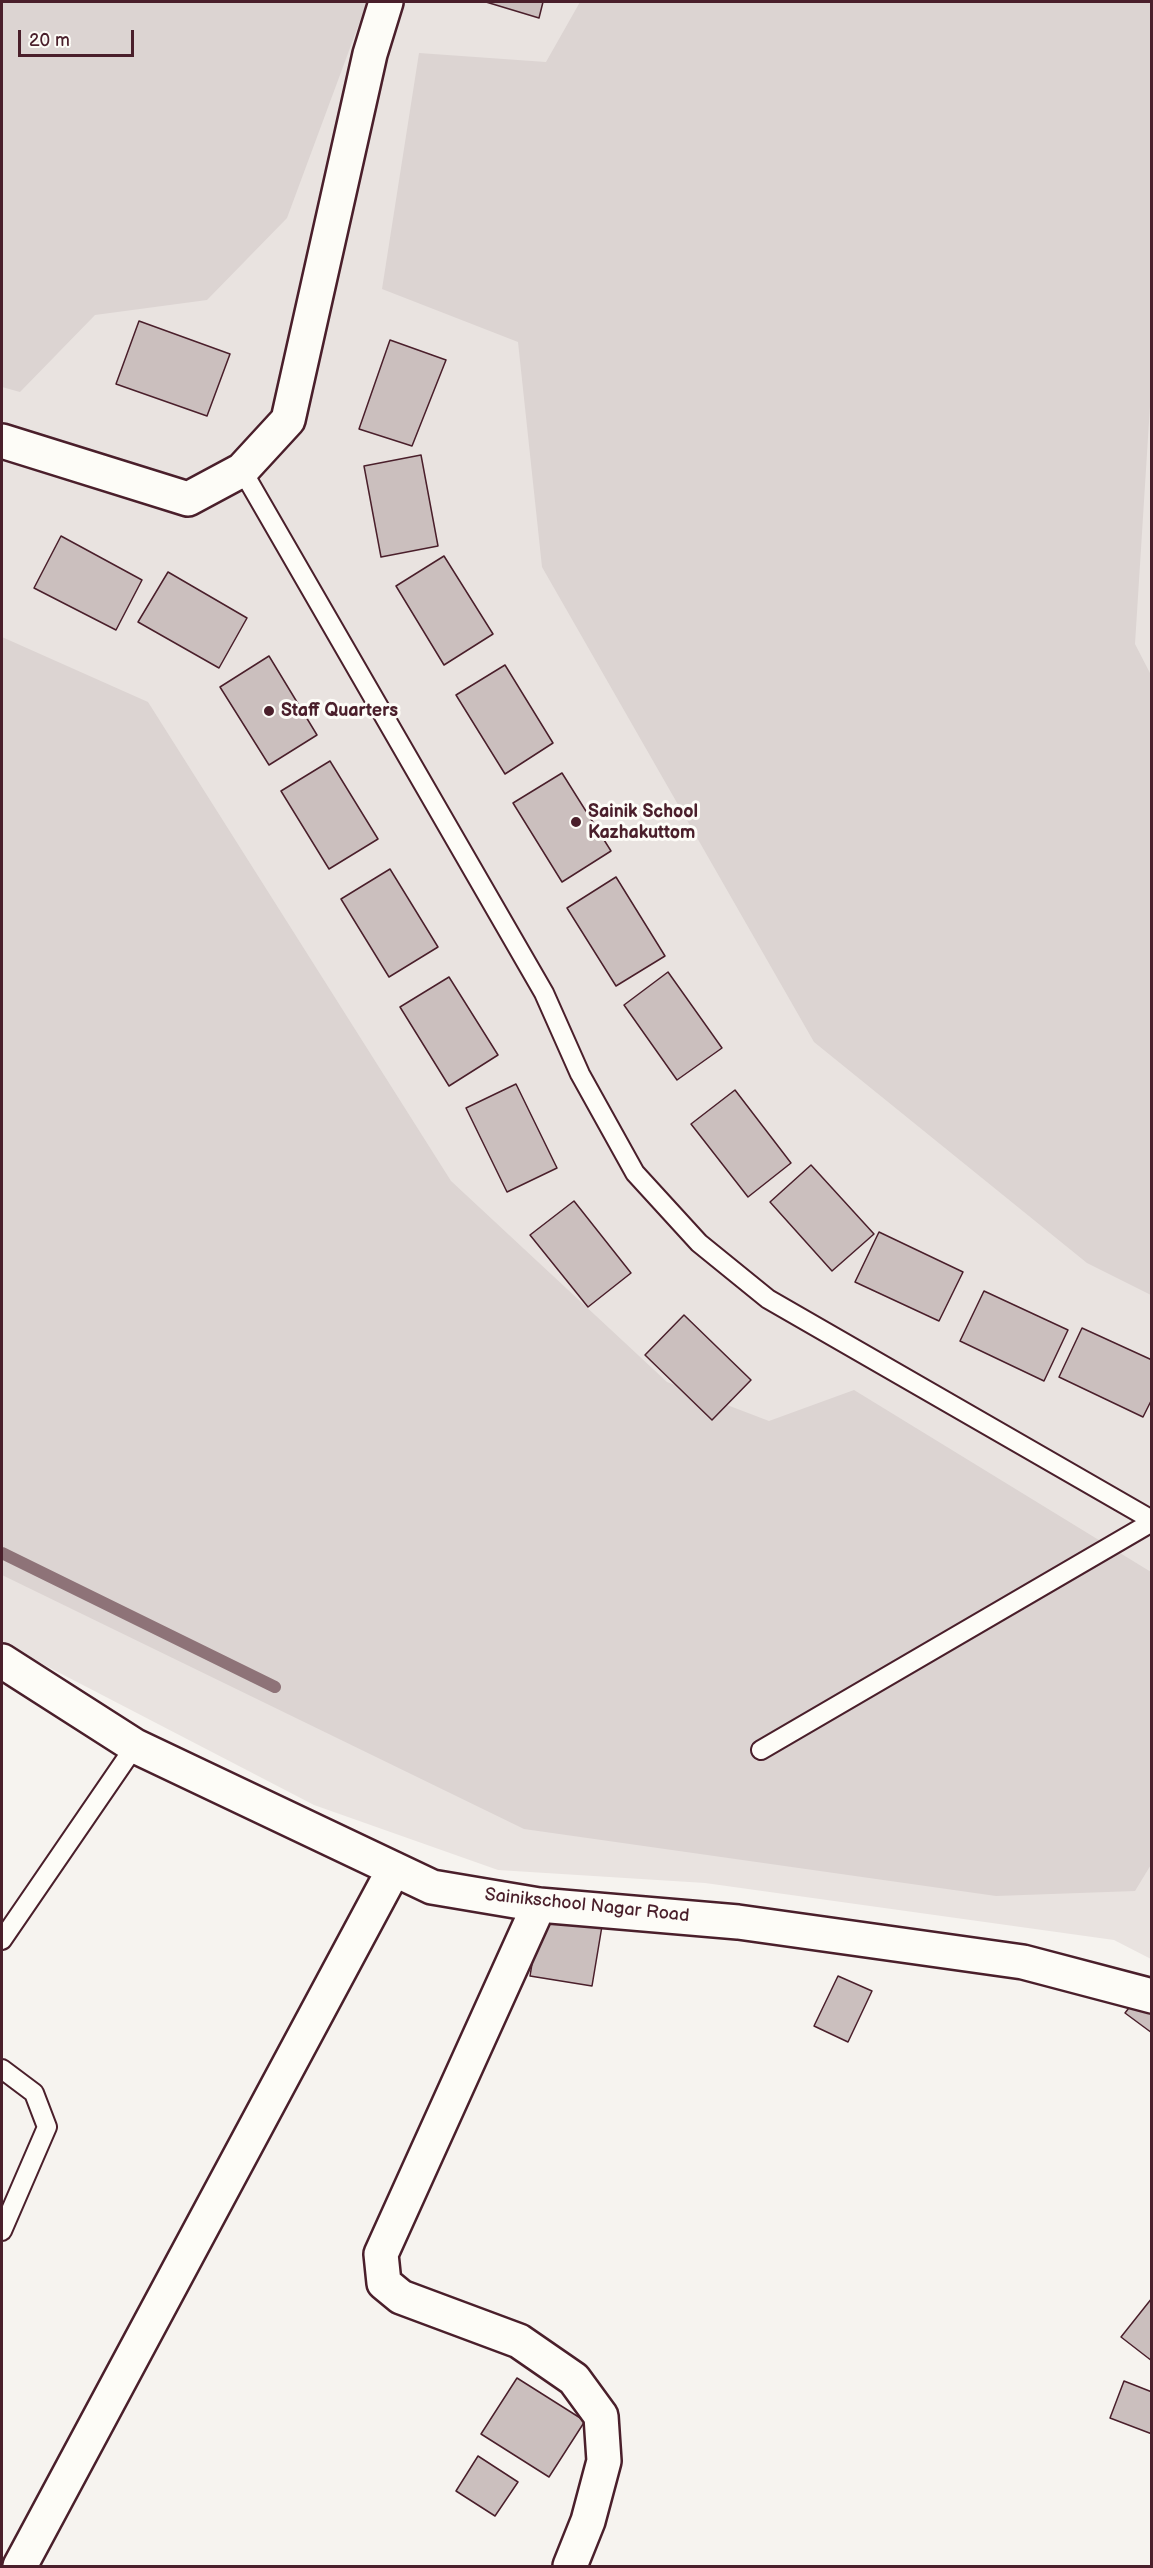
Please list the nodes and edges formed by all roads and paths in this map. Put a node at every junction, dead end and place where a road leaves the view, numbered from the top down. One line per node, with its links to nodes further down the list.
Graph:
1 (386, 2): 3 (street)
2 (2, 441): 3 (street)
3 (242, 470): 4 (lane)
4 (1152, 1521): 7 (lane)
5 (2, 1661): 6 (street, Sainikschool Nagar Road)
6 (135, 1746): 8 (street, Sainikschool Nagar Road); 10 (lane)
7 (761, 1750)
8 (394, 1869): 9 (street, Sainikschool Nagar Road); 14 (street)
9 (539, 1905): 11 (street, Sainikschool Nagar Road); 15 (street)
10 (2, 1940)
11 (1152, 1996)
12 (2, 2069): 13 (lane)
13 (2, 2231)
14 (20, 2566)
15 (570, 2566)

